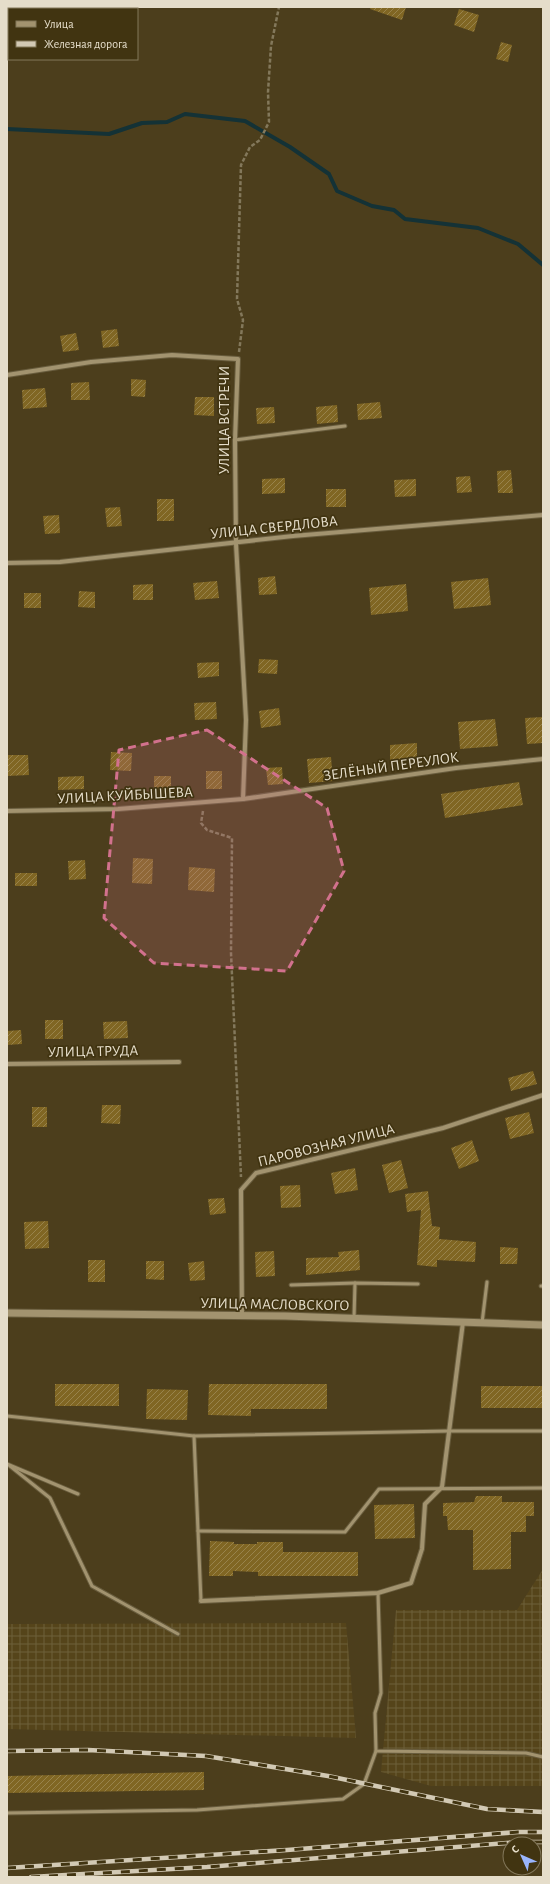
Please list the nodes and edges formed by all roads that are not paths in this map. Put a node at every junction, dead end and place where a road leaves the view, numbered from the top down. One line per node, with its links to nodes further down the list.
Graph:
1 (7, 375): 3 (street, УЛИЦА ВСТРЕЧИ)
2 (345, 426): 3 (lane)
3 (235, 440): 5 (street, УЛИЦА ВСТРЕЧИ)
4 (543, 515): 5 (street, УЛИЦА СВЕРДЛОВА)
5 (236, 544): 6 (street, УЛИЦА СВЕРДЛОВА); 8 (street, УЛИЦА ВСТРЕЧИ)
6 (7, 563)
7 (543, 759): 8 (street, ЗЕЛЁНЫЙ ПЕРЕУЛОК)
8 (243, 799): 9 (street, УЛИЦА КУЙБЫШЕВА)
9 (7, 811)
10 (179, 1062): 11 (street, УЛИЦА ТРУДА)
11 (7, 1064)
12 (543, 1095): 18 (street, ПАРОВОЗНАЯ УЛИЦА)
13 (487, 1282): 21 (lane)
14 (355, 1283): 15 (lane); 16 (lane); 19 (lane)
15 (291, 1284)
16 (418, 1284)
17 (7, 1313): 18 (street, УЛИЦА МАСЛОВСКОГО)
18 (242, 1316): 19 (street, УЛИЦА МАСЛОВСКОГО)
19 (354, 1318): 20 (street, УЛИЦА МАСЛОВСКОГО)
20 (463, 1322): 21 (street, УЛИЦА МАСЛОВСКОГО); 24 (street)
21 (482, 1323): 22 (street, УЛИЦА МАСЛОВСКОГО)
22 (543, 1325)
23 (7, 1416): 26 (lane)
24 (449, 1431): 25 (lane); 26 (lane); 28 (street)
25 (543, 1431)
26 (194, 1436): 31 (lane)
27 (9, 1465): 30 (lane); 34 (lane)
28 (442, 1487): 29 (lane); 31 (lane); 32 (street)
29 (543, 1488)
30 (78, 1494)
31 (198, 1531): 33 (lane)
32 (378, 1593): 33 (street); 35 (lane)
33 (201, 1601)
34 (178, 1634)
35 (376, 1750): 36 (lane); 37 (lane)
36 (543, 1757)
37 (7, 1812)

